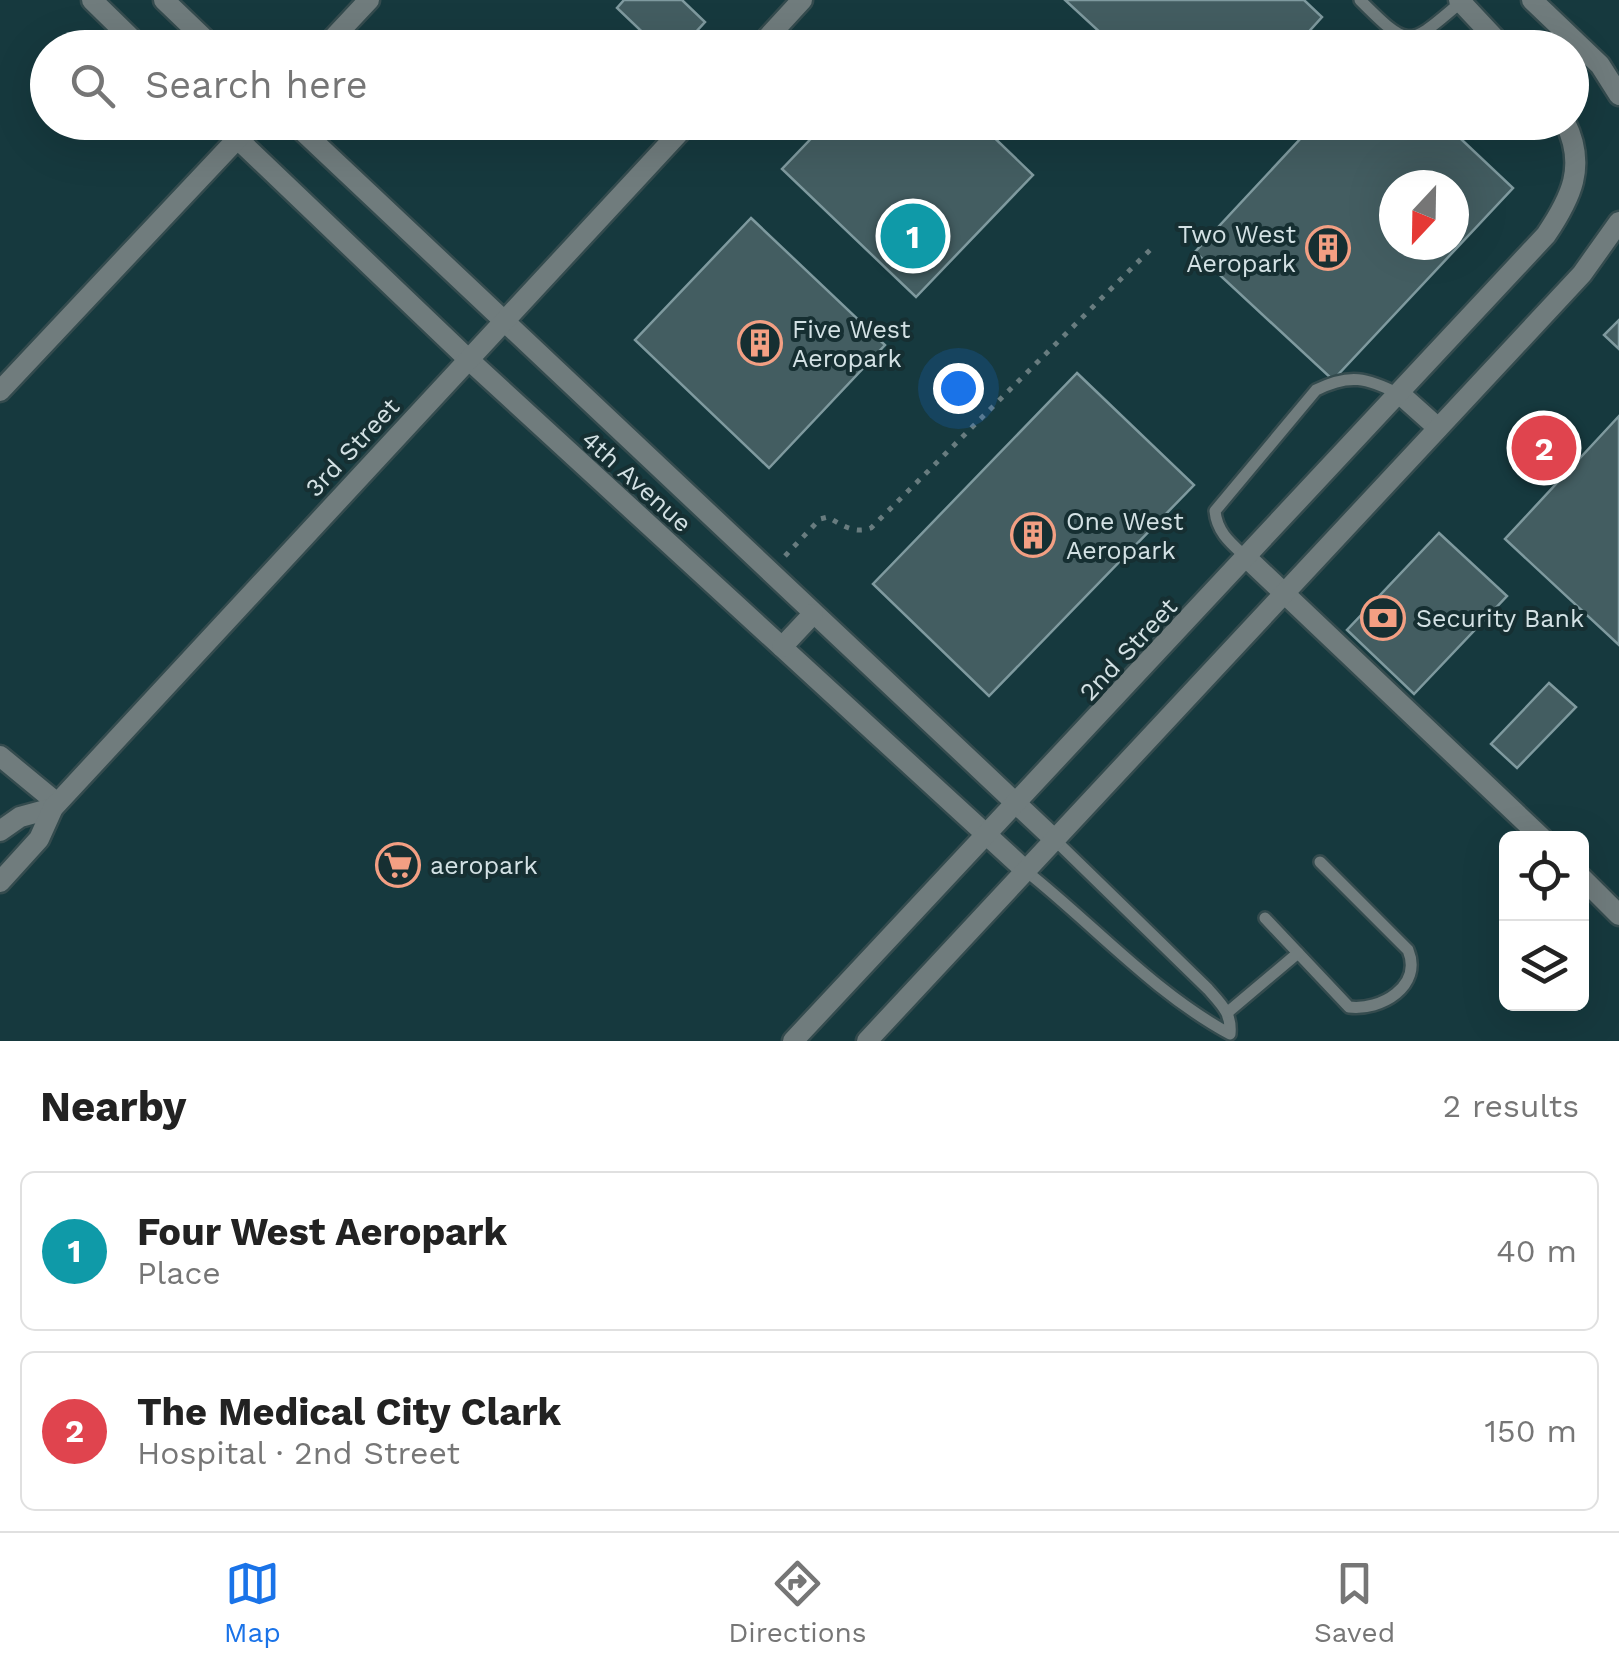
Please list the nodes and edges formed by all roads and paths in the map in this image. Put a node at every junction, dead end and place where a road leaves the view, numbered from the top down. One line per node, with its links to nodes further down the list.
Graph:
1 (92, 0): 8 (street)
2 (164, 0): 9 (street)
3 (368, 0): 10 (street)
4 (802, 0): 11 (street)
5 (1360, 0): 12 (lane)
6 (1532, 0): 15 (street)
7 (1460, 1): 13 (lane); 14 (street)
8 (123, 30)
9 (195, 30)
10 (340, 30)
11 (774, 30)
12 (1389, 30)
13 (1428, 30)
14 (1487, 30)
15 (1566, 30)
16 (1589, 50): 17 (street)
17 (1610, 69): 18 (street)
18 (1619, 95)
19 (236, 140): 28 (street)
20 (238, 140): 27 (street, 4th Avenue)
21 (312, 140): 26 (street, 4th Avenue)
22 (672, 140): 26 (street, 3rd Street)
23 (1571, 140): 29 (street, 2nd Street)
24 (1618, 225): 30 (street)
25 (1154, 244): 32 (path)
26 (502, 322): 27 (street, 3rd Street); 32 (street, 4th Avenue)
27 (468, 360): 35 (street, 4th Avenue); 37 (street, 3rd Street)
28 (0, 392)
29 (1400, 394): 30 (street); 31 (street, 2nd Street); 31 (lane)
30 (1438, 428): 33 (street)
31 (1248, 558): 33 (street); 38 (street, 2nd Street)
32 (768, 572): 34 (street, 4th Avenue)
33 (1285, 593): 40 (street); 42 (street)
34 (813, 614): 35 (street); 38 (street, 4th Avenue)
35 (782, 646): 41 (street, 4th Avenue)
36 (0, 756): 37 (street)
37 (55, 805): 39 (street, 3rd Street); 45 (street, 3rd Street)
38 (1016, 805): 41 (street, 2nd Street); 42 (street, 4th Avenue)
39 (0, 831)
40 (1535, 831)
41 (987, 835): 44 (street, 4th Avenue); 53 (street, 2nd Street)
42 (1055, 840): 44 (street); 50 (lane)
43 (1320, 862): 49 (lane)
44 (1026, 870): 51 (lane); 54 (street)
45 (0, 882)
46 (1589, 885): 47 (street)
47 (1619, 915)
48 (1265, 918): 49 (lane)
49 (1298, 953): 52 (lane)
50 (1208, 989): 51 (lane); 52 (lane)
51 (1196, 1011): 52 (lane)
52 (1228, 1012)
53 (793, 1041)
54 (867, 1041)

